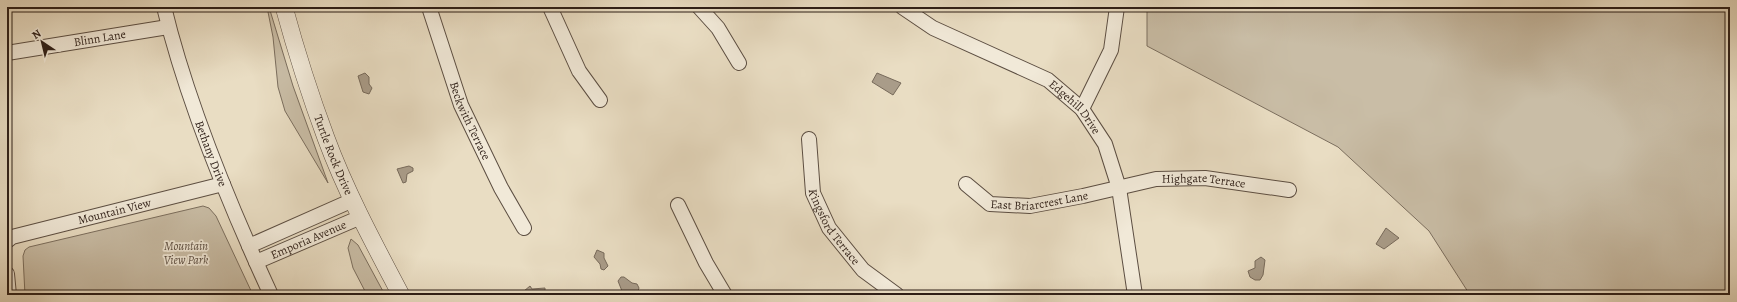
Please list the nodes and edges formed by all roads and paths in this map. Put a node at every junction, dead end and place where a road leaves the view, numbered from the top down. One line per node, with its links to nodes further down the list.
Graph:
1 (164, 7): 8 (street, Bethany Drive)
2 (284, 7): 18 (street, Turtle Rock Drive)
3 (429, 7): 21 (street, Beckwith Terrace)
4 (550, 7): 11 (street)
5 (698, 7): 10 (street)
6 (902, 7): 12 (street, Edgehill Drive)
7 (1117, 7): 12 (street)
8 (168, 26): 9 (street, Blinn Lane); 14 (street, Bethany Drive)
9 (7, 53)
10 (739, 63)
11 (600, 100)
12 (1082, 109): 16 (street, Edgehill Drive)
13 (809, 139): 30 (street, Kingsford Terrace)
14 (224, 184): 22 (street, Mountain View); 23 (street, Bethany Drive)
15 (966, 184): 16 (street, East Briarcrest Lane)
16 (1119, 188): 17 (street, Highgate Terrace); 31 (street, Edgehill Drive)
17 (1289, 190)
18 (353, 200): 20 (street, Turtle Rock Drive); 23 (street, Emporia Avenue)
19 (678, 205): 29 (street)
20 (361, 218): 24 (street, Emporia Avenue); 28 (street, Turtle Rock Drive)
21 (524, 228)
22 (7, 241)
23 (249, 246): 24 (street, Bethany Drive)
24 (256, 262): 27 (street, Bethany Drive)
25 (7, 274): 26 (street)
26 (9, 295)
27 (271, 295)
28 (401, 295)
29 (725, 295)
30 (898, 295)
31 (1135, 295)

